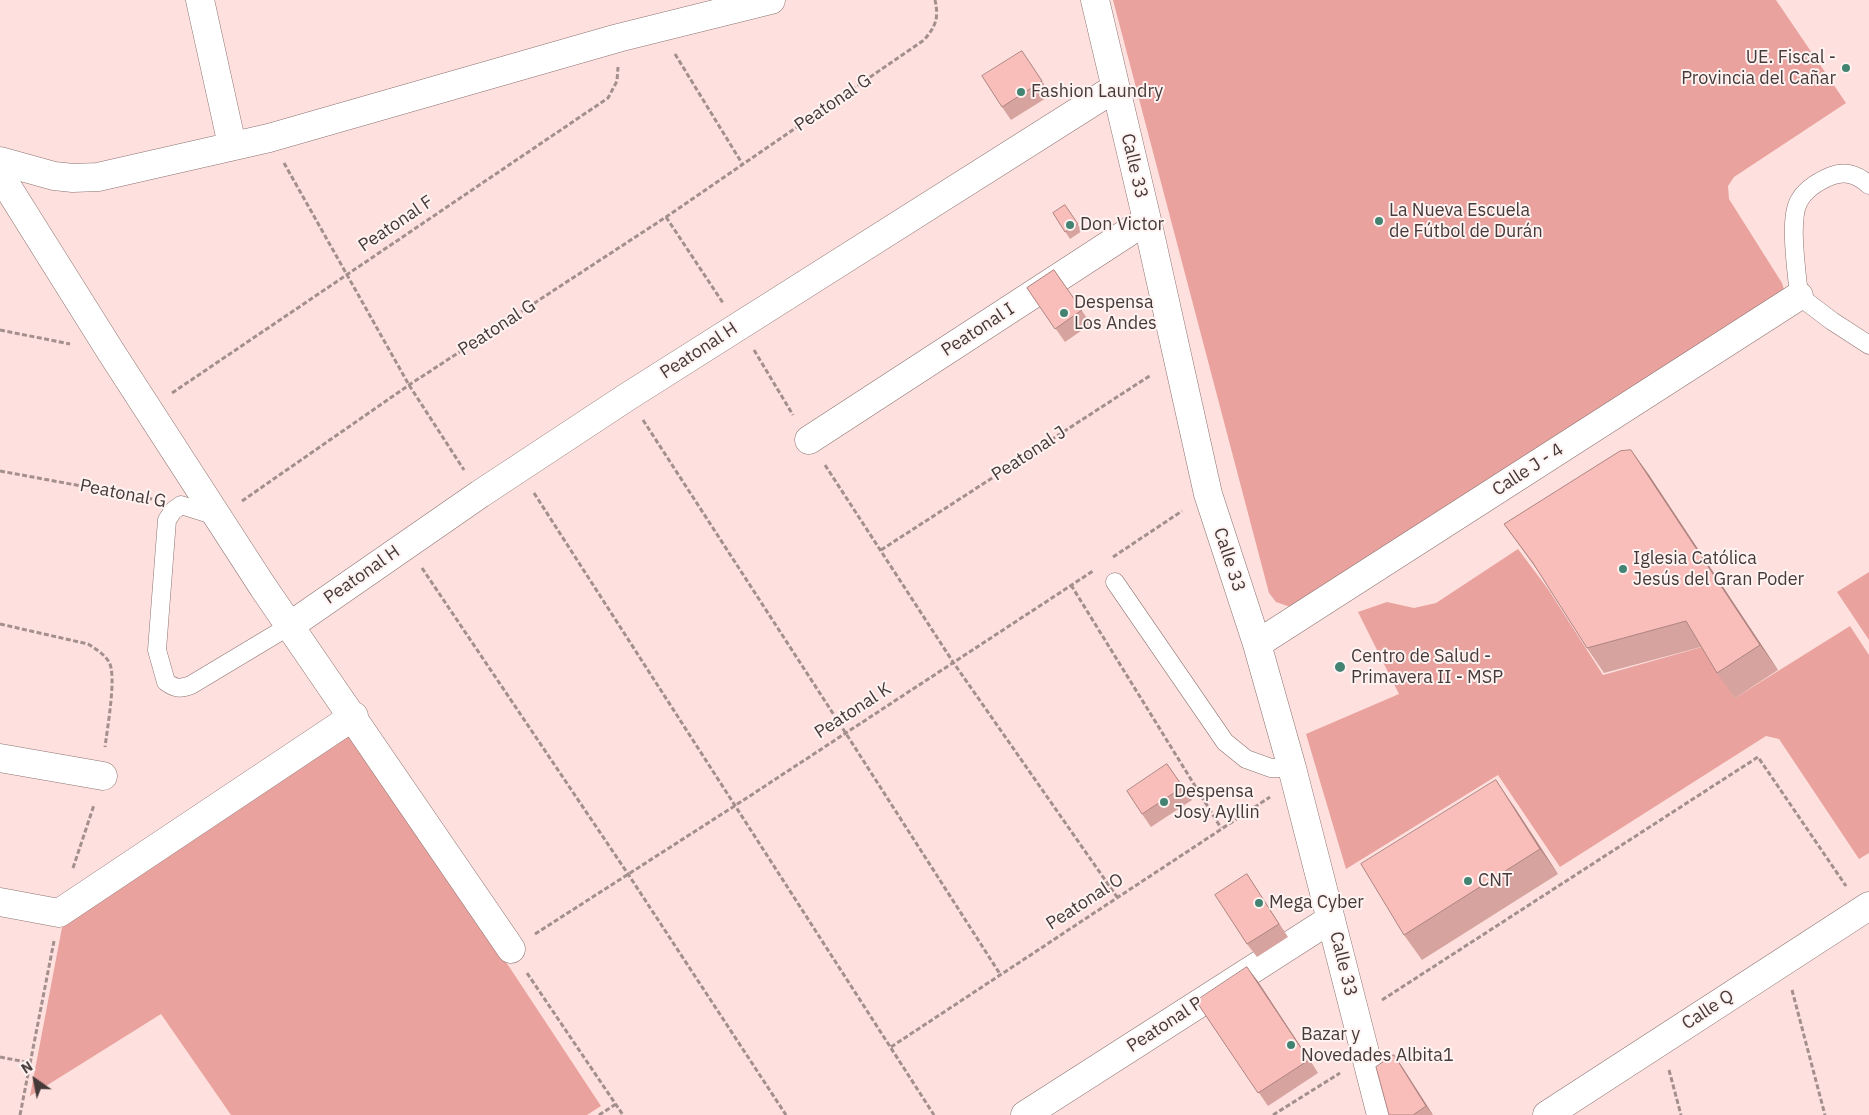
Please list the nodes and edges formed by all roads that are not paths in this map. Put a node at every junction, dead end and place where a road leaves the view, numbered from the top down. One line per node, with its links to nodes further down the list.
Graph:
1 (200, 0): 5 (street)
2 (771, 0): 5 (street)
3 (1094, 0): 4 (street, Calle 33)
4 (1115, 88): 9 (street, Calle 33); 15 (street, Peatonal H)
5 (232, 145): 6 (street)
6 (0, 160)
7 (0, 175): 13 (street)
8 (1869, 186): 10 (lane)
9 (1147, 220): 12 (street, Peatonal I); 16 (street, Calle 33)
10 (1799, 296): 11 (lane); 16 (street, Calle J - 4)
11 (1869, 345)
12 (809, 440)
13 (219, 517): 15 (street); 15 (lane, Peatonal G)
14 (1115, 582): 19 (lane)
15 (291, 625): 17 (street)
16 (1257, 644): 19 (street, Calle 33)
17 (354, 716): 21 (street); 24 (street)
18 (0, 758): 20 (street)
19 (1294, 774): 23 (street, Calle 33)
20 (102, 776)
21 (0, 902)
22 (1866, 908): 27 (street, Calle Q)
23 (1331, 919): 25 (street, Peatonal P); 26 (street, Calle 33)
24 (511, 949)
25 (1025, 1115)
26 (1381, 1115)
27 (1547, 1115)

